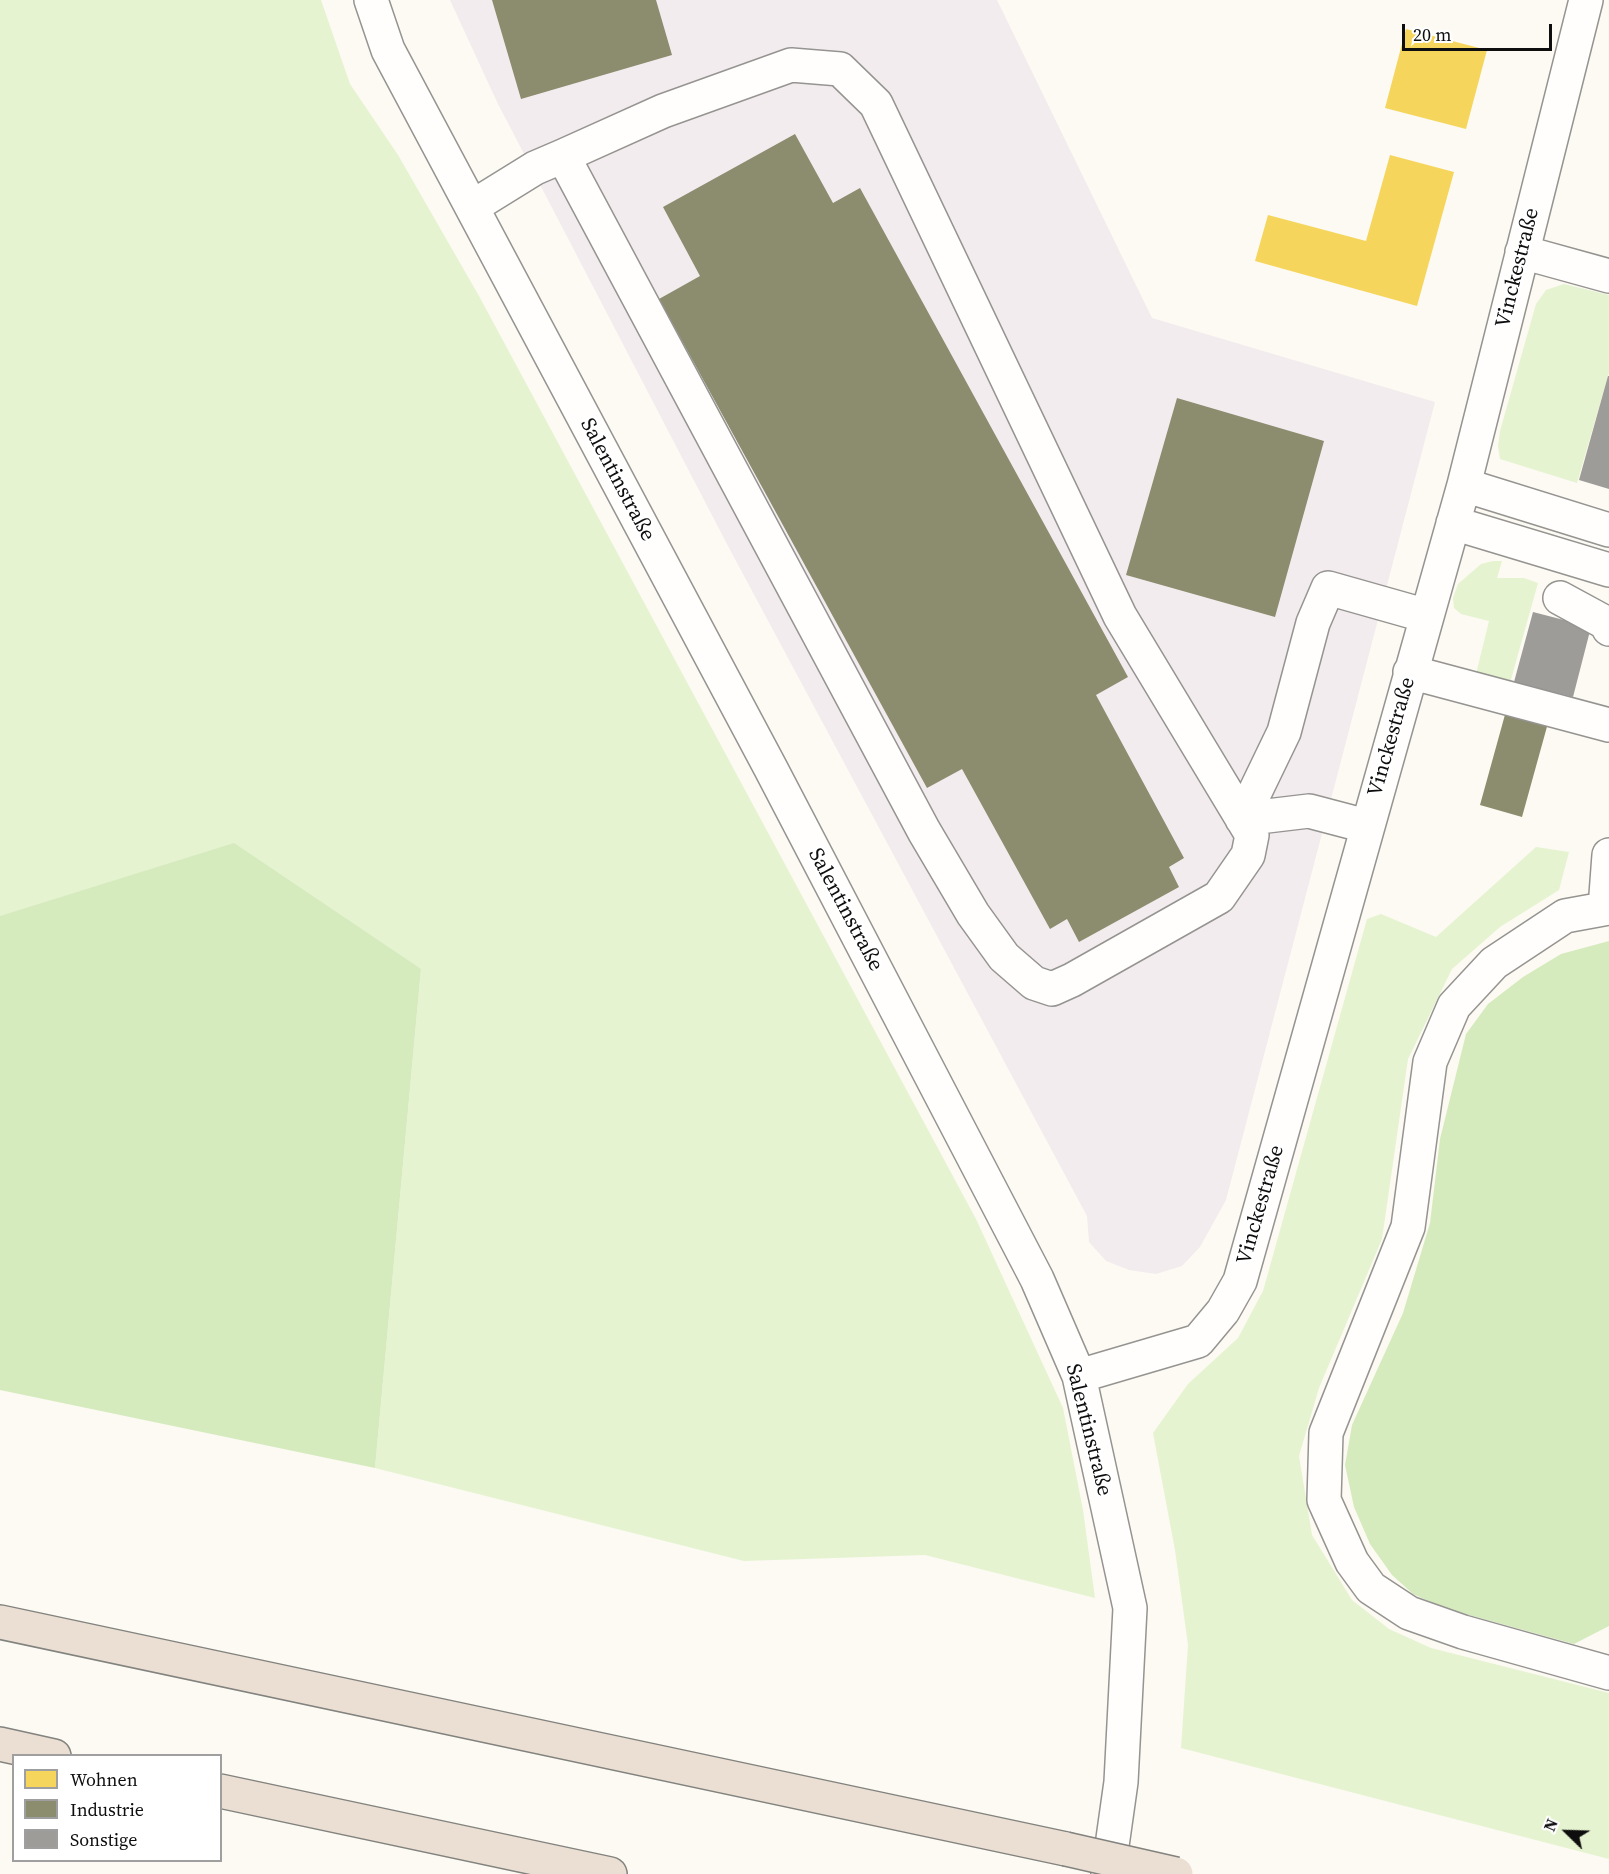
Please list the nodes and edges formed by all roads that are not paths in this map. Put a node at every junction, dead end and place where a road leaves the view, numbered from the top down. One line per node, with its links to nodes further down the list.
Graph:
1 (371, 0): 4 (street, Salentinstraße)
2 (1586, 0): 5 (street, Vinckestraße)
3 (563, 156): 4 (street); 16 (street); 16 (street)
4 (472, 207): 20 (street, Salentinstraße)
5 (1522, 252): 6 (street); 7 (street, Vinckestraße)
6 (1609, 276)
7 (1464, 485): 8 (street, Vinckestraße); 9 (street)
8 (1454, 523): 10 (street); 12 (street, Vinckestraße)
9 (1609, 530)
10 (1609, 570)
11 (1560, 598): 13 (street)
12 (1427, 616): 14 (street, Vinckestraße); 16 (street)
13 (1609, 628)
14 (1410, 672): 15 (street); 17 (street, Vinckestraße)
15 (1609, 725)
16 (1242, 819): 17 (street)
17 (1366, 826): 20 (street, Vinckestraße)
18 (1609, 855): 19 (street)
19 (1607, 908): 22 (street)
20 (1079, 1376): 27 (street, Salentinstraße)
21 (0, 1622): 28 (highway, bridge)
22 (1609, 1673)
23 (0, 1744): 24 (highway)
24 (49, 1754)
25 (222, 1791): 26 (highway)
26 (610, 1874)
27 (1108, 1874)
28 (1176, 1874)

